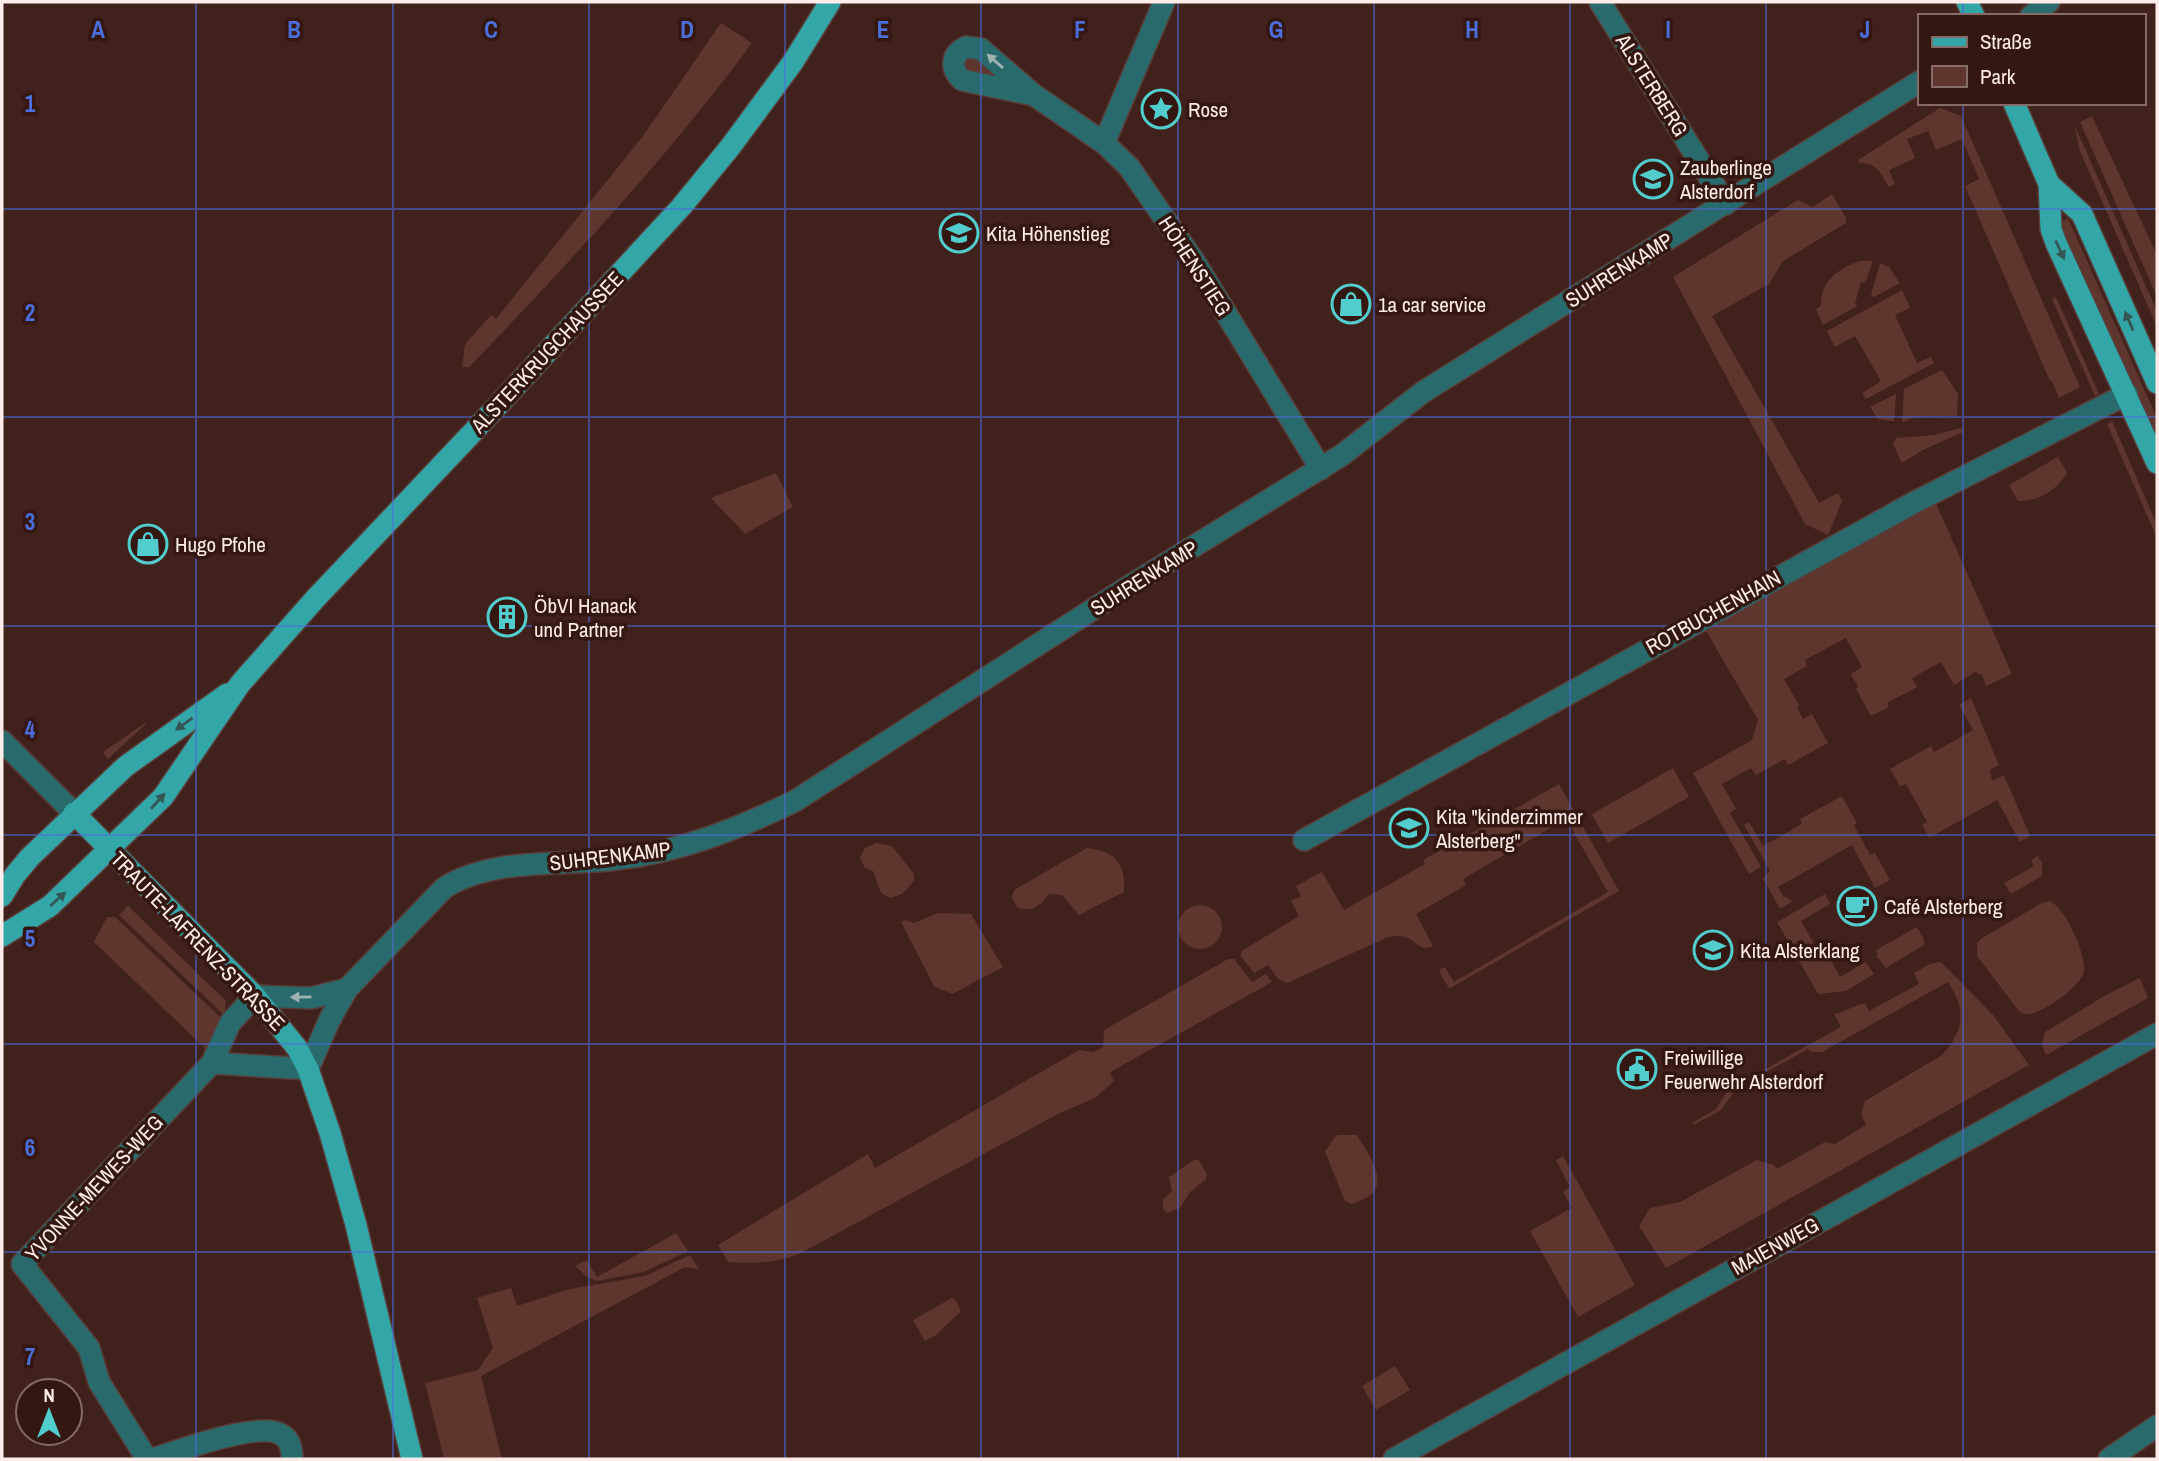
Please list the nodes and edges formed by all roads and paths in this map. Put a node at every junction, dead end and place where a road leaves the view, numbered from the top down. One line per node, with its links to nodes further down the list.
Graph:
1 (830, 2): 16 (main road, ALSTERKRUGCHAUSSEE)
2 (1164, 2): 9 (street)
3 (1600, 2): 11 (street, ALSTERBERG)
4 (2049, 2): 5 (street)
5 (2034, 14)
6 (1918, 83): 11 (street, SUHRENKAMP)
7 (1034, 95): 9 (street, HÖHENSTIEG)
8 (2015, 105): 10 (main road)
9 (1104, 143): 15 (street, HÖHENSTIEG)
10 (2049, 184): 12 (main road, one-way to 10); 13 (main road, one-way to 13)
11 (1726, 204): 15 (street, SUHRENKAMP)
12 (2157, 383)
13 (2127, 394): 14 (main road); 19 (street, ROTBUCHENHAIN)
14 (2157, 463)
15 (1321, 468): 23 (street, SUHRENKAMP)
16 (240, 684): 18 (main road, ALSTERKRUGCHAUSSEE, one-way to 18); 20 (main road, ALSTERKRUGCHAUSSEE, one-way to 16)
17 (2, 741): 18 (street, TRAUTE-LAFRENZ-STRASSE)
18 (74, 813): 20 (main road, TRAUTE-LAFRENZ-STRASSE); 21 (main road, ALSTERKRUGCHAUSSEE)
19 (1304, 841)
20 (111, 850): 22 (main road, ALSTERKRUGCHAUSSEE, one-way to 20); 24 (main road, TRAUTE-LAFRENZ-STRASSE)
21 (2, 896)
22 (2, 936)
23 (347, 989): 24 (street, one-way to 24); 27 (street, SUHRENKAMP)
24 (255, 996): 26 (street, YVONNE-MEWES-WEG); 27 (main road, TRAUTE-LAFRENZ-STRASSE)
25 (2157, 1034): 33 (street, MAIENWEG)
26 (212, 1063): 27 (street); 29 (street, YVONNE-MEWES-WEG)
27 (308, 1069): 32 (main road, TRAUTE-LAFRENZ-STRASSE)
28 (2157, 1426): 34 (street)
29 (146, 1459)
30 (153, 1459): 31 (street)
31 (292, 1459)
32 (412, 1459)
33 (1394, 1459)
34 (2109, 1459)

